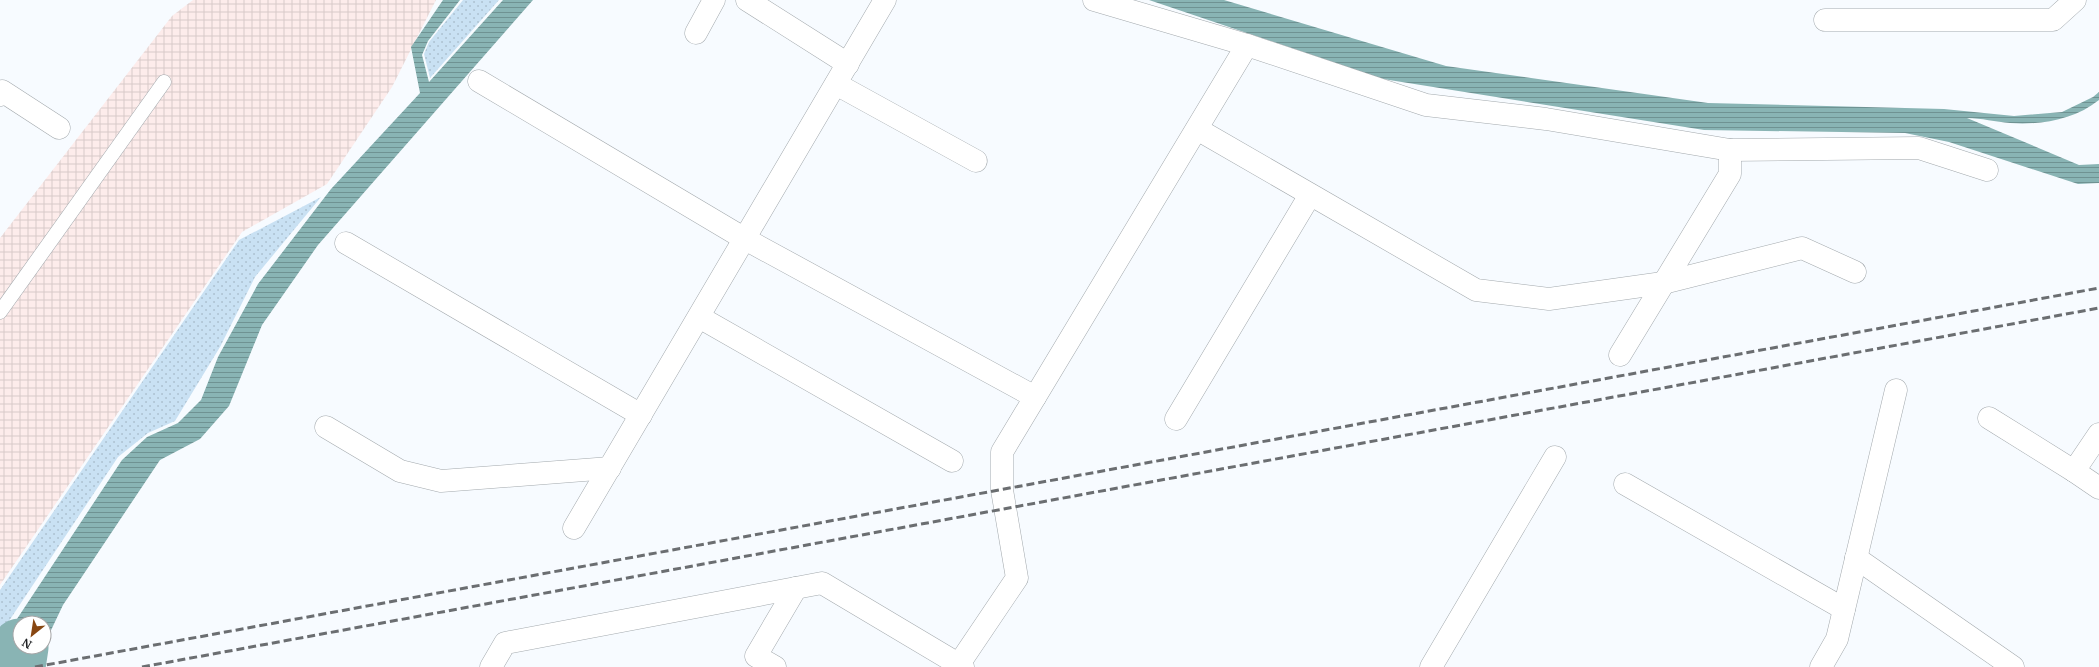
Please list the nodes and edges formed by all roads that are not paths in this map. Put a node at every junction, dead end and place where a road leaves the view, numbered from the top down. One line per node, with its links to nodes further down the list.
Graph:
1 (714, 0): 7 (street)
2 (747, 0): 9 (street)
3 (886, 0): 9 (street)
4 (1094, 0): 8 (street)
5 (2074, 0): 6 (street)
6 (1824, 20)
7 (696, 33)
8 (1247, 45): 15 (street); 16 (street)
9 (848, 64): 12 (street)
10 (479, 81): 20 (street)
11 (164, 82): 24 (lane)
12 (836, 84): 17 (street); 20 (street)
13 (0, 95): 14 (street)
14 (60, 128)
15 (1197, 129): 19 (street); 28 (street)
16 (1730, 150): 18 (street); 23 (street)
17 (976, 161)
18 (1987, 170)
19 (1310, 195): 23 (street); 30 (street)
20 (745, 238): 25 (street); 28 (street)
21 (346, 243): 29 (street)
22 (1855, 272): 23 (street)
23 (1663, 283): 26 (street)
24 (0, 312)
25 (699, 317): 29 (street); 35 (street)
26 (1620, 355)
27 (1896, 390): 41 (street)
28 (1035, 397): 44 (street)
29 (641, 415): 36 (street)
30 (1176, 418)
31 (1989, 418): 37 (street)
32 (326, 427): 36 (street)
33 (2099, 434): 37 (street)
34 (1555, 457): 48 (street)
35 (952, 461)
36 (610, 468): 40 (street)
37 (2074, 471): 39 (street)
38 (1625, 484): 43 (street)
39 (2099, 488)
40 (574, 528)
41 (1856, 558): 43 (street); 45 (street)
42 (796, 588): 44 (street); 46 (street); 47 (street)
43 (1844, 609): 49 (street)
44 (960, 666)
45 (2009, 666)
46 (491, 667)
47 (775, 667)
48 (1431, 667)
49 (1821, 667)

